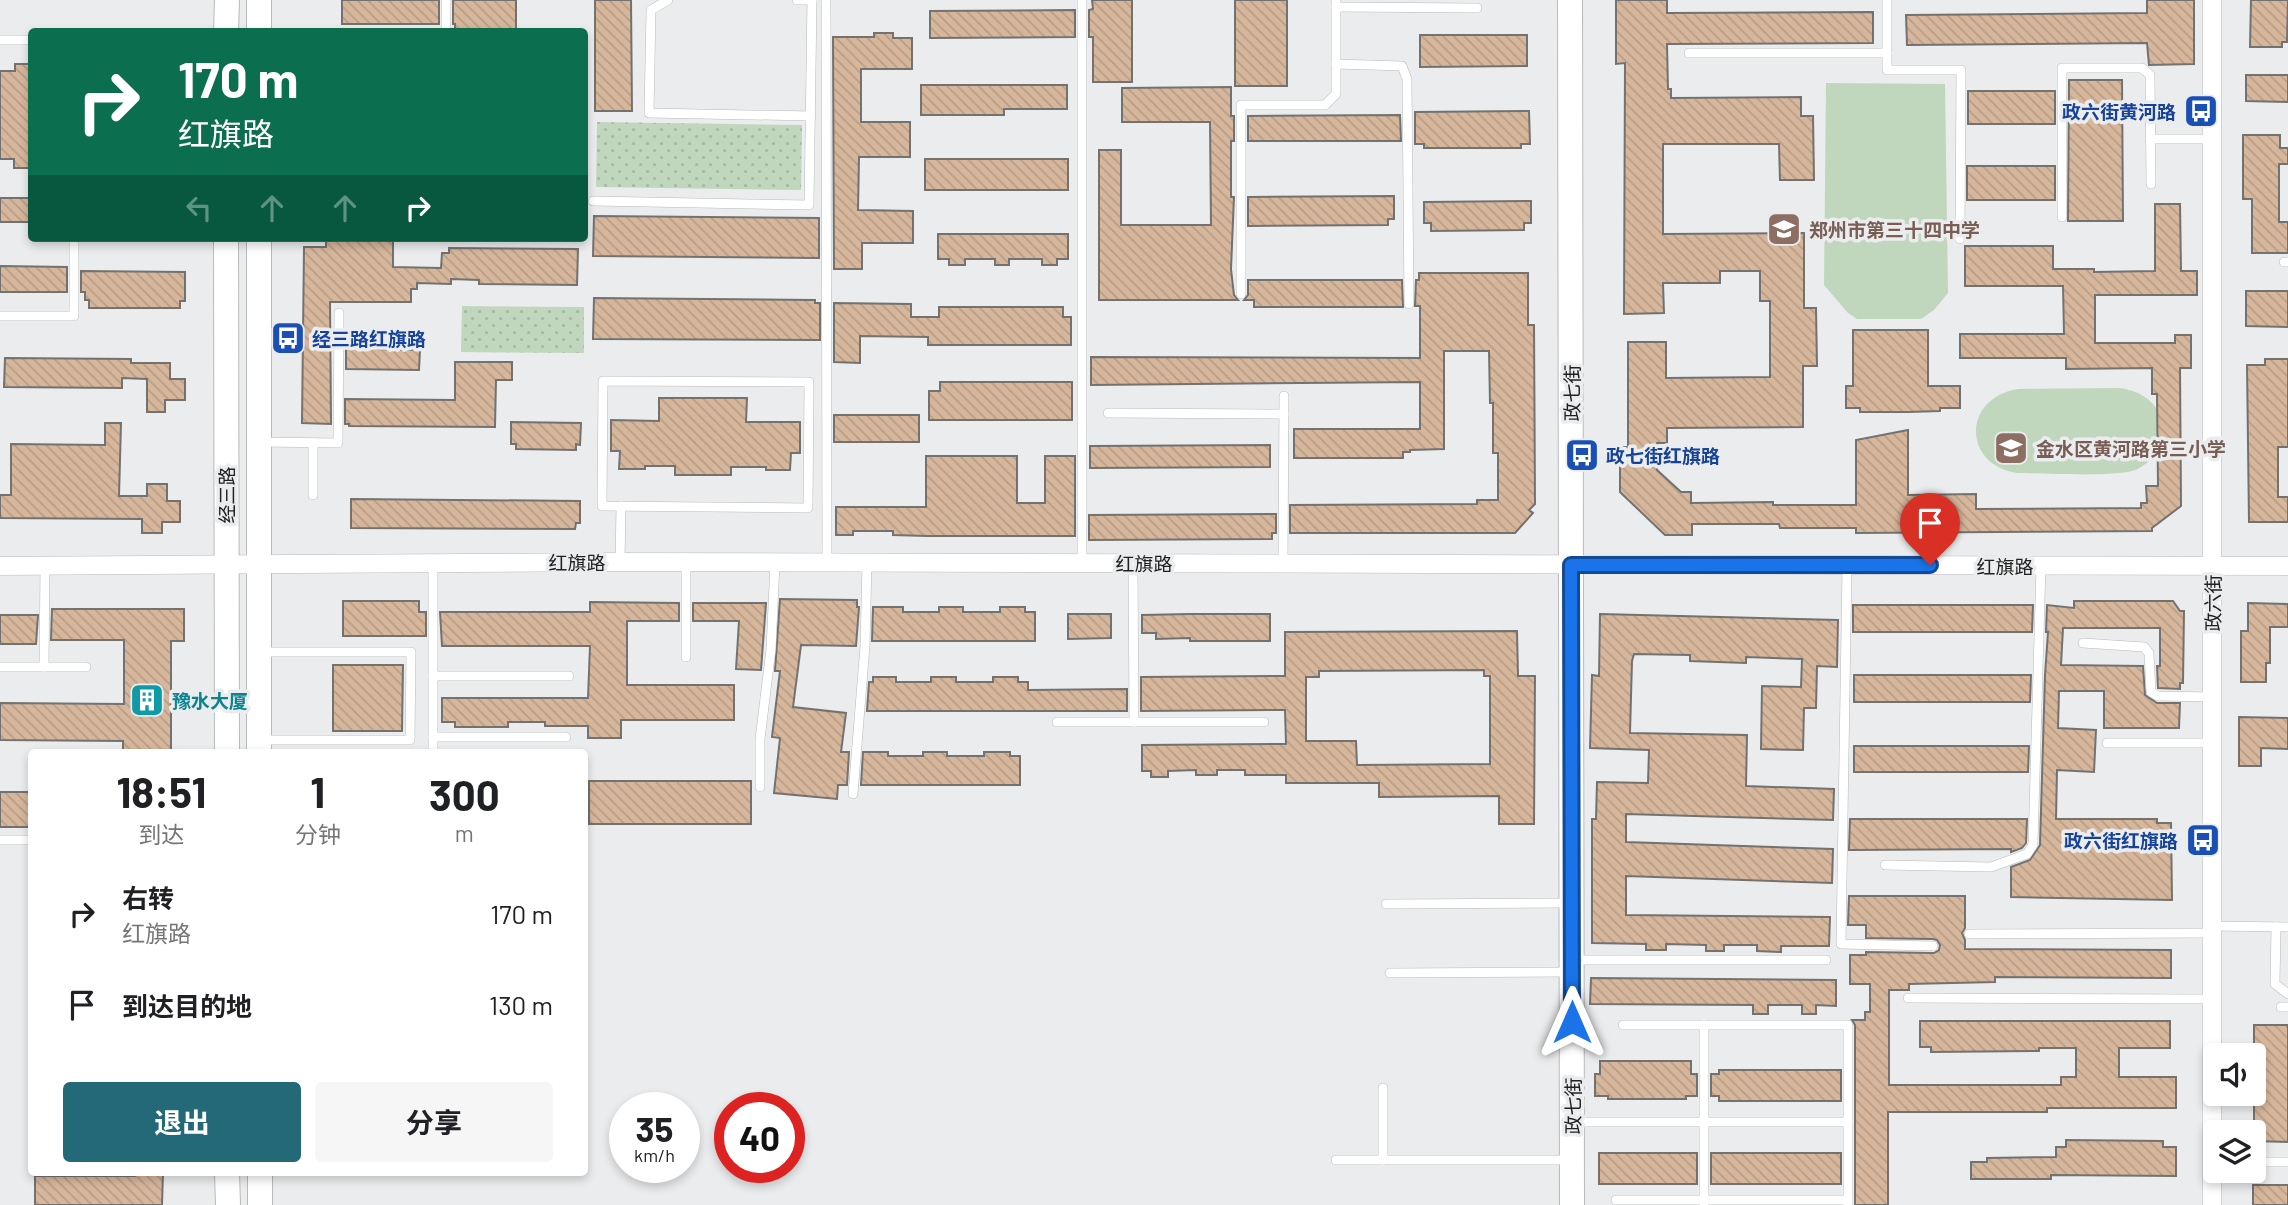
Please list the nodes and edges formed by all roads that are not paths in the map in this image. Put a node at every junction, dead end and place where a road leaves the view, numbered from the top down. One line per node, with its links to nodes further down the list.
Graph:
1 (226, 0): 14 (street)
2 (259, 0): 15 (street)
3 (446, 0): 16 (lane)
4 (668, 0): 22 (lane)
5 (797, 0): 6 (lane)
6 (812, 0): 22 (lane)
7 (826, 0): 49 (lane)
8 (1082, 0): 51 (lane)
9 (1570, 0): 56 (street, 政七街)
10 (1886, 0): 20 (lane)
11 (2212, 0): 24 (street, 政六街)
12 (1336, 4): 13 (lane); 21 (lane)
13 (1477, 8)
14 (226, 28)
15 (259, 28)
16 (446, 28)
17 (0, 40): 18 (lane)
18 (28, 40)
19 (1689, 53): 20 (lane)
20 (1886, 53): 28 (lane)
21 (1336, 64): 32 (lane); 33 (lane)
22 (811, 116): 26 (lane)
23 (2150, 139): 24 (lane); 25 (lane); 27 (lane)
24 (2212, 139): 61 (street, 政六街)
25 (2151, 184)
26 (593, 201)
27 (2062, 217)
28 (1959, 239)
29 (74, 242): 35 (lane)
30 (226, 242): 55 (street, 经三路)
31 (259, 242): 41 (street, 经三路)
32 (1241, 294)
33 (1409, 304)
34 (339, 313): 36 (lane)
35 (0, 316)
36 (339, 334): 37 (lane); 42 (lane)
37 (407, 335)
38 (1283, 396): 40 (lane)
39 (1108, 413): 40 (lane)
40 (1283, 414): 54 (lane)
41 (259, 442): 42 (lane); 53 (street, 经三路)
42 (313, 443): 43 (lane)
43 (313, 495)
44 (621, 506): 44 (lane); 45 (lane)
45 (620, 562): 46 (street, 红旗路); 47 (street, 红旗路)
46 (433, 563): 53 (street, 红旗路); 69 (lane)
47 (685, 563): 48 (street, 红旗路); 65 (lane)
48 (775, 563): 49 (street, 红旗路); 82 (lane)
49 (827, 563): 50 (street, 红旗路)
50 (867, 563): 51 (street, 红旗路); 83 (lane)
51 (1082, 563): 52 (street, 红旗路)
52 (1133, 563): 54 (street, 红旗路); 73 (lane)
53 (259, 564): 55 (street, 红旗路); 64 (street, 经三路)
54 (1283, 564): 56 (street, 红旗路)
55 (226, 565): 59 (street, 红旗路); 80 (street, 经三路)
56 (1571, 565): 57 (street, 红旗路); 87 (street, 政七街)
57 (1847, 565): 60 (street, 红旗路); 93 (lane)
58 (0, 566): 59 (street, 红旗路)
59 (45, 566): 67 (lane)
60 (2041, 566): 61 (street, 红旗路); 86 (lane)
61 (2212, 566): 62 (street, 红旗路); 71 (street, 政六街)
62 (2288, 566)
63 (2083, 643): 71 (lane)
64 (259, 652): 79 (street, 经三路); 79 (lane)
65 (685, 657)
66 (0, 667): 67 (lane)
67 (44, 667): 68 (lane)
68 (86, 667)
69 (433, 676): 70 (lane); 75 (lane)
70 (569, 676)
71 (2212, 697): 78 (street, 政六街)
72 (1057, 722): 73 (lane)
73 (1134, 722): 74 (lane)
74 (1264, 722)
75 (433, 737): 76 (lane); 81 (lane)
76 (566, 737)
77 (2107, 743): 78 (lane)
78 (2212, 743): 91 (street, 政六街)
79 (259, 746)
80 (227, 749)
81 (433, 749)
82 (760, 787)
83 (853, 794)
84 (0, 840): 85 (lane)
85 (28, 840)
86 (1885, 865)
87 (1571, 903): 88 (lane); 95 (street, 政七街)
88 (1386, 904)
89 (2276, 927): 90 (lane); 91 (lane); 97 (lane)
90 (2288, 927)
91 (2212, 930): 92 (lane); 99 (street, 政六街)
92 (1969, 934)
93 (1933, 946)
94 (1826, 960): 95 (lane)
95 (1571, 966): 96 (lane); 104 (street, 政七街)
96 (1390, 974)
97 (2288, 994)
98 (1908, 998): 99 (lane)
99 (2212, 999): 103 (street, 政六街)
100 (1623, 1025): 101 (lane)
101 (1704, 1025): 105 (lane); 106 (lane)
102 (1382, 1088): 108 (lane)
103 (2213, 1120)
104 (1572, 1122): 105 (lane); 109 (street, 政七街)
105 (1704, 1122): 106 (lane); 116 (lane)
106 (1848, 1122): 117 (lane)
107 (1336, 1160): 108 (lane)
108 (1383, 1160): 109 (lane)
109 (1572, 1160): 120 (street, 政七街)
110 (2266, 1162): 111 (lane)
111 (2288, 1162)
112 (228, 1176): 118 (street)
113 (260, 1176): 119 (street)
114 (2213, 1183): 121 (street, 政六街)
115 (1616, 1200): 116 (lane)
116 (1704, 1203): 117 (lane)
117 (1848, 1203)
118 (228, 1205)
119 (260, 1205)
120 (1572, 1205)
121 (2212, 1205)

